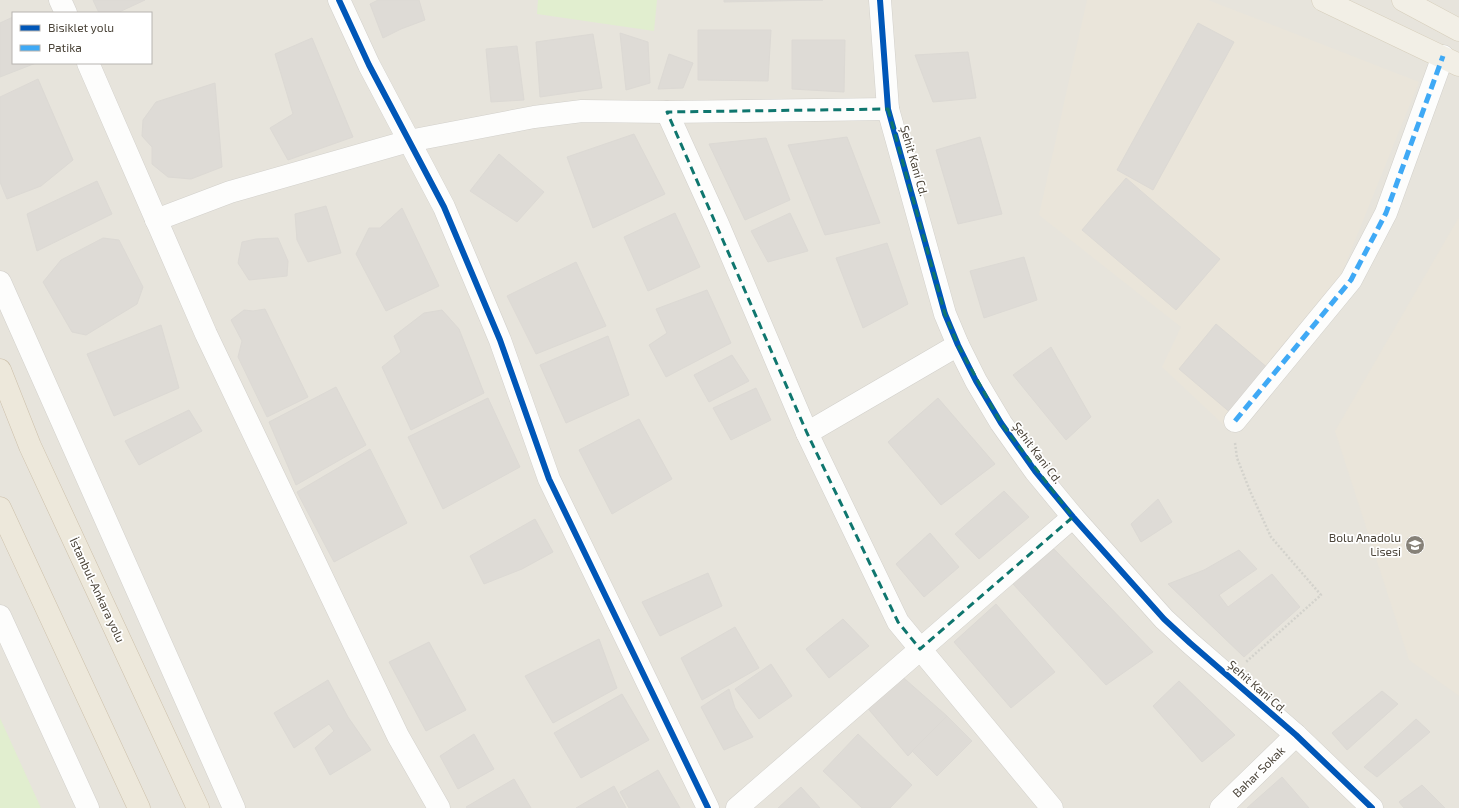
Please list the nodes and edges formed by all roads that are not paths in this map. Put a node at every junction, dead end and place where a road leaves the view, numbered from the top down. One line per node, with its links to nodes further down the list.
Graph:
1 (60, 0): 6 (street)
2 (339, 0): 12 (street)
3 (880, 0): 10 (street, Şehit Kani Cd.)
4 (1323, 0): 8 (main road)
5 (1403, 0): 7 (main road)
6 (66, 12)
7 (1459, 30)
8 (1451, 61): 17 (street)
9 (88, 64): 13 (street)
10 (888, 109): 11 (street); 15 (street, Şehit Kani Cd.)
11 (667, 112): 12 (street); 18 (street)
12 (409, 141): 13 (street); 29 (street)
13 (156, 220): 28 (street)
14 (0, 282): 27 (street)
15 (958, 345): 18 (street); 20 (street, Şehit Kani Cd.)
16 (0, 370): 26 (highway, İstanbul-Ankara yolu)
17 (1235, 421)
18 (807, 433): 22 (street)
19 (0, 508): 25 (highway)
20 (1073, 517): 22 (street); 23 (street, Şehit Kani Cd.)
21 (0, 616): 24 (street)
22 (920, 649): 30 (street); 31 (street)
23 (1296, 735): 32 (street, Bahar Sokak); 33 (street, Şehit Kani Cd.)
24 (88, 808)
25 (139, 808)
26 (198, 808)
27 (234, 808)
28 (439, 808)
29 (708, 808)
30 (737, 808)
31 (1052, 808)
32 (1221, 808)
33 (1372, 808)

